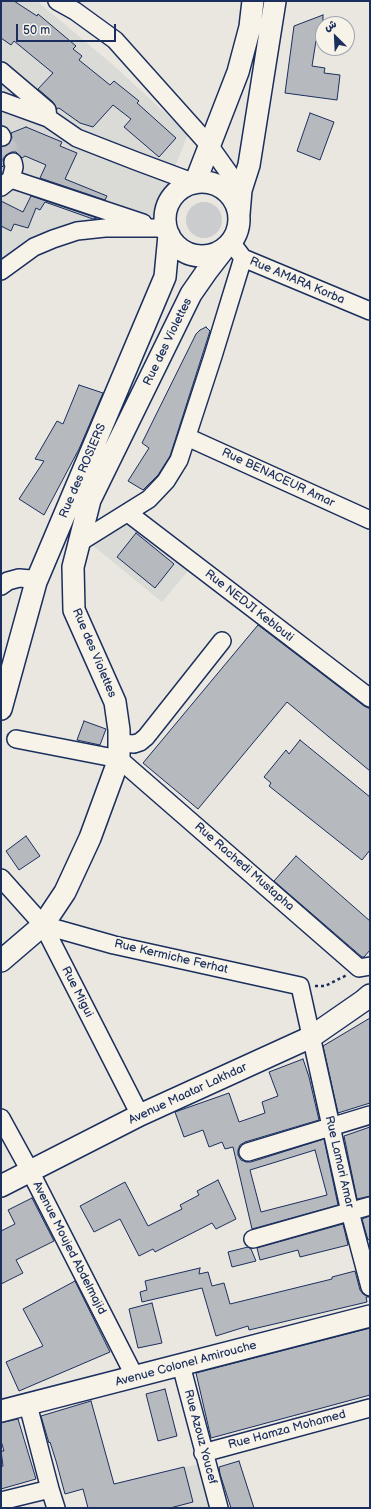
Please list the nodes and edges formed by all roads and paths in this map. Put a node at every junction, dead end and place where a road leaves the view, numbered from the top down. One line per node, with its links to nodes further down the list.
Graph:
1 (57, 1): 7 (street)
2 (253, 1): 7 (main road)
3 (275, 1): 11 (main road)
4 (1, 71): 6 (street)
5 (1, 101): 6 (street)
6 (48, 118): 10 (street)
7 (210, 145): 10 (main road); 11 (street)
8 (13, 162): 9 (street)
9 (6, 183): 13 (street)
10 (195, 183): 12 (main road); 13 (main road)
11 (241, 190): 12 (main road)
12 (239, 217): 14 (main road)
13 (165, 231): 14 (main road); 15 (street); 21 (main road, Rue des ROSIERS)
14 (233, 250): 16 (street, Rue AMARA Korba); 17 (street); 20 (main road, Rue des Violettes)
15 (1, 271)
16 (370, 311)
17 (187, 437): 18 (street); 19 (street, Rue BENACEUR Amar)
18 (128, 513): 20 (street); 24 (street, Rue NEDJI Keblouti)
19 (370, 520)
20 (80, 542): 27 (main road, Rue des Violettes)
21 (36, 582): 22 (street); 25 (main road, Rue des ROSIERS)
22 (1, 586)
23 (222, 641): 27 (street)
24 (370, 698)
25 (1, 709)
26 (16, 739): 27 (street)
27 (119, 751): 29 (main road, Rue des Violettes); 31 (street, Rue Rachedi Mustapha)
28 (1, 878): 29 (street, Rue Migui)
29 (43, 925): 30 (main road, Rue des Violettes); 32 (street, Rue Kermiche Ferhat); 35 (street, Rue Migui)
30 (1, 961)
31 (365, 967): 32 (path)
32 (300, 986): 34 (street, Rue Lamari Amar)
33 (370, 995): 34 (main road, Avenue Maatar Lakhdar)
34 (311, 1037): 35 (main road, Avenue Maatar Lakhdar); 38 (street, Rue Lamari Amar)
35 (140, 1115): 40 (main road, Avenue Maatar Lakhdar)
36 (370, 1115): 38 (street)
37 (1, 1118): 40 (street, Avenue Moujed Abdelmajid)
38 (331, 1127): 39 (street); 43 (street, Rue Lamari Amar)
39 (248, 1152)
40 (30, 1171): 41 (main road, Avenue Maatar Lakhdar); 48 (street, Avenue Moujed Abdelmajid)
41 (1, 1186)
42 (370, 1206): 43 (street)
43 (350, 1212): 44 (street); 45 (street, Rue Lamari Amar)
44 (253, 1239)
45 (370, 1287)
46 (370, 1316): 47 (main road, Avenue Colonel Amirouche)
47 (181, 1365): 48 (main road, Avenue Colonel Amirouche); 52 (street, Rue Azouz Youcef)
48 (135, 1377): 49 (main road, Avenue Colonel Amirouche)
49 (28, 1405): 51 (main road, Avenue Colonel Amirouche); 53 (street)
50 (370, 1408): 52 (street, Rue Hamza Mohamed)
51 (1, 1411)
52 (203, 1453): 56 (street, Rue Azouz Youcef)
53 (50, 1489): 54 (street); 55 (street)
54 (1, 1501)
55 (56, 1508)
56 (219, 1508)

